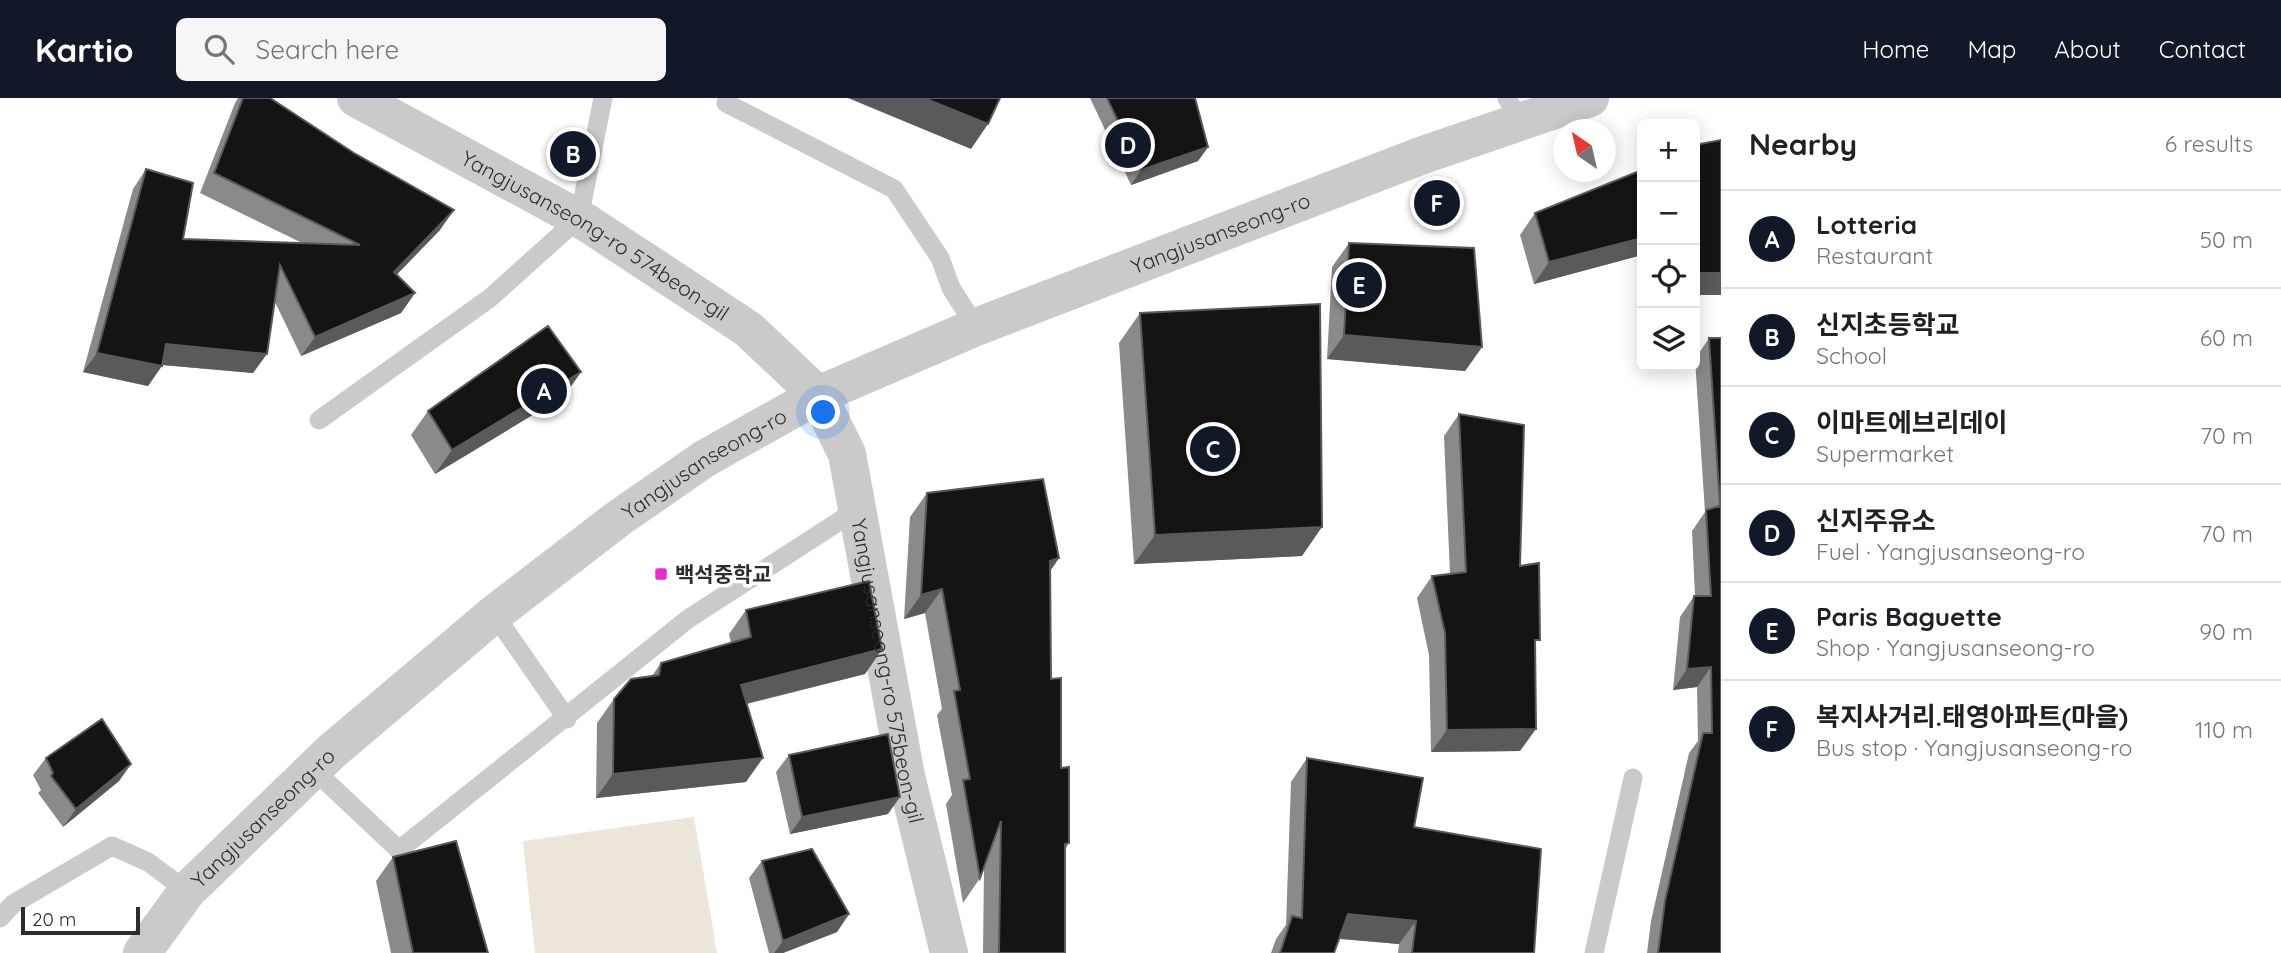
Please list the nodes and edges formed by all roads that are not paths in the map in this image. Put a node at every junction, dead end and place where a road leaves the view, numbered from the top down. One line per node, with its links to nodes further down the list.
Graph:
1 (356, 98): 6 (street, Yangjusanseong-ro 574beon-gil)
2 (603, 98): 6 (lane)
3 (1590, 98): 5 (street, Yangjusanseong-ro)
4 (726, 103): 7 (lane)
5 (1513, 109): 7 (street, Yangjusanseong-ro)
6 (579, 218): 8 (street, Yangjusanseong-ro 574beon-gil); 9 (lane)
7 (976, 327): 8 (street, Yangjusanseong-ro)
8 (818, 395): 10 (street, Yangjusanseong-ro 575beon-gil); 11 (street, Yangjusanseong-ro)
9 (319, 420)
10 (858, 509): 12 (lane); 18 (street, Yangjusanseong-ro 575beon-gil)
11 (494, 614): 12 (lane); 13 (street, Yangjusanseong-ro)
12 (568, 719): 13 (lane)
13 (313, 769): 15 (street, Yangjusanseong-ro)
14 (1633, 778): 19 (lane)
15 (187, 891): 16 (lane); 17 (street, Yangjusanseong-ro)
16 (0, 918)
17 (142, 953)
18 (949, 953)
19 (1594, 953)

